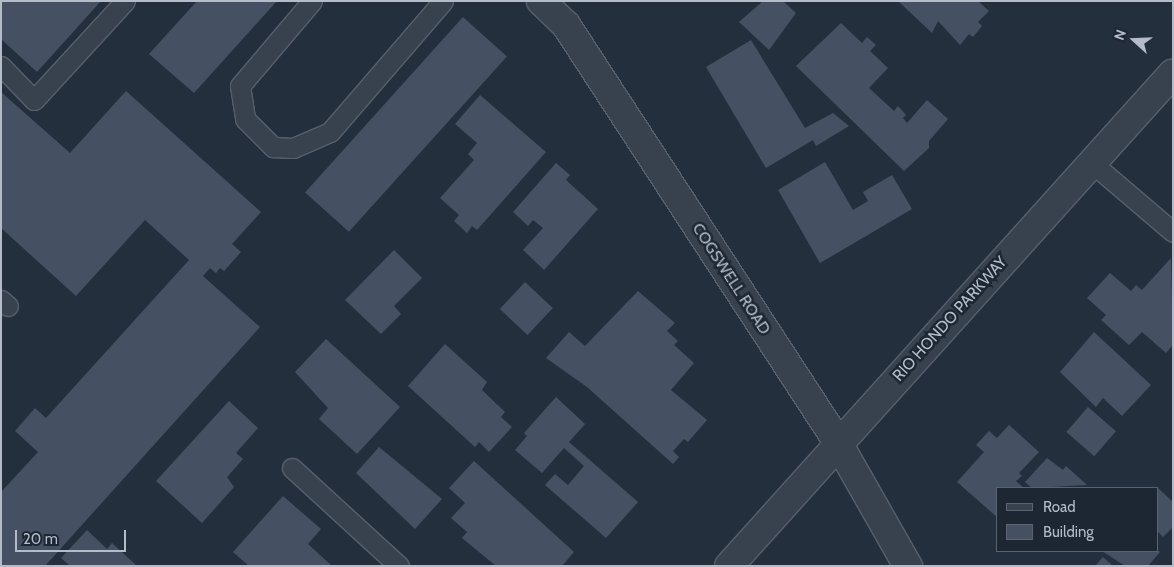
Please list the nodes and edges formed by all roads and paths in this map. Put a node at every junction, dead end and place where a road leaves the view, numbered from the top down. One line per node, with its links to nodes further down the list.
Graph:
1 (125, 1): 5 (lane)
2 (312, 1): 3 (lane)
3 (443, 1)
4 (541, 1): 9 (street, COGSWELL ROAD)
5 (1, 66)
6 (1173, 73): 7 (street, RIO HONDO PARKWAY)
7 (1092, 163): 8 (lane); 9 (street, RIO HONDO PARKWAY)
8 (1173, 232)
9 (838, 443): 12 (street, RIO HONDO PARKWAY); 13 (street, COGSWELL ROAD)
10 (292, 468): 11 (lane)
11 (400, 566)
12 (729, 566)
13 (908, 566)

